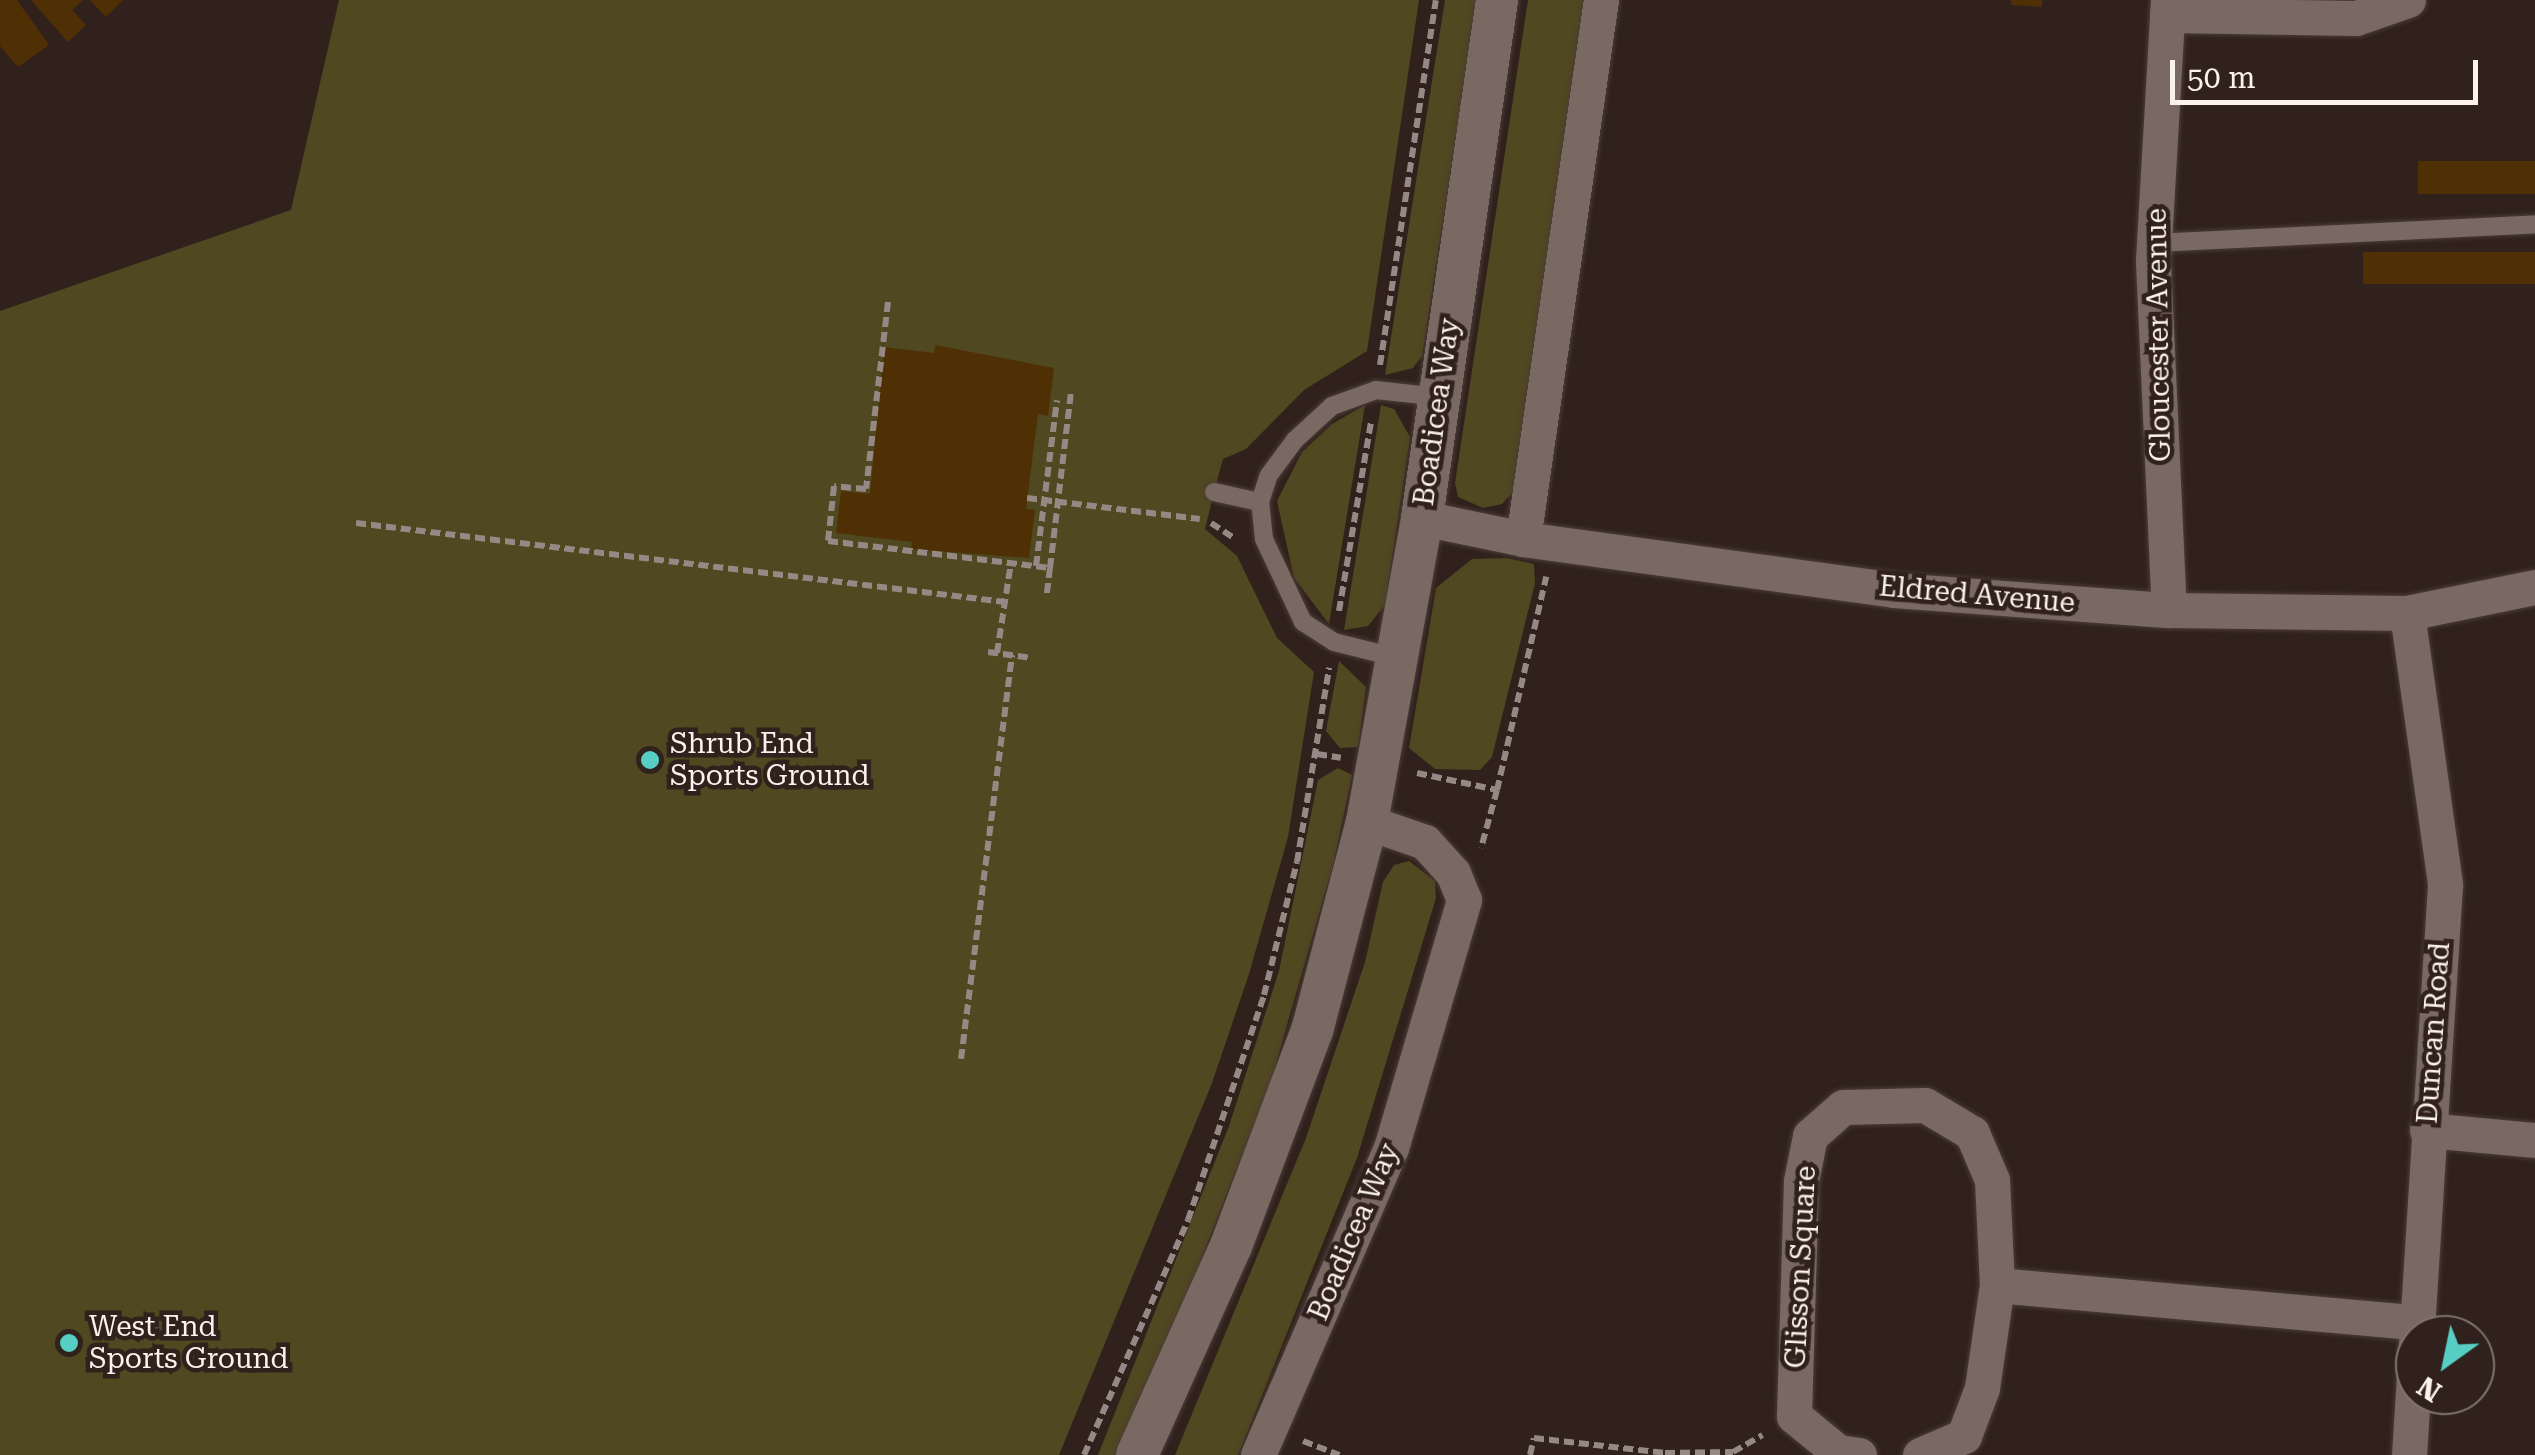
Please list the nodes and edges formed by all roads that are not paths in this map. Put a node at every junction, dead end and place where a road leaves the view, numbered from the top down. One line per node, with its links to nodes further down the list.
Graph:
1 (1497, 0): 7 (street, Boadicea Way)
2 (1601, 0): 11 (street)
3 (2408, 0): 4 (street)
4 (2167, 7): 6 (street, Gloucester Avenue)
5 (2535, 224): 6 (lane)
6 (2152, 243): 13 (street, Gloucester Avenue)
7 (1439, 397): 9 (lane); 10 (street, Boadicea Way)
8 (1214, 492): 9 (lane)
9 (1260, 502): 15 (lane)
10 (1422, 518): 11 (street, Eldred Avenue); 15 (street, Boadicea Way)
11 (1538, 541): 13 (street, Eldred Avenue)
12 (2535, 587): 14 (street, Eldred Avenue)
13 (2169, 610): 14 (street, Eldred Avenue)
14 (2407, 613): 17 (street, Duncan Road)
15 (1398, 658): 16 (street, Boadicea Way)
16 (1367, 822): 23 (street, Boadicea Way); 24 (street, Boadicea Way)
17 (2427, 1130): 18 (street); 20 (street, Duncan Road)
18 (2535, 1140)
19 (1996, 1285): 21 (street); 25 (street, Glisson Square); 26 (street, Glisson Square)
20 (2415, 1315)
21 (2395, 1320)
22 (2411, 1415): 27 (street, Duncan Road)
23 (1137, 1455)
24 (1258, 1455)
25 (1859, 1455)
26 (1920, 1455)
27 (2409, 1455)

